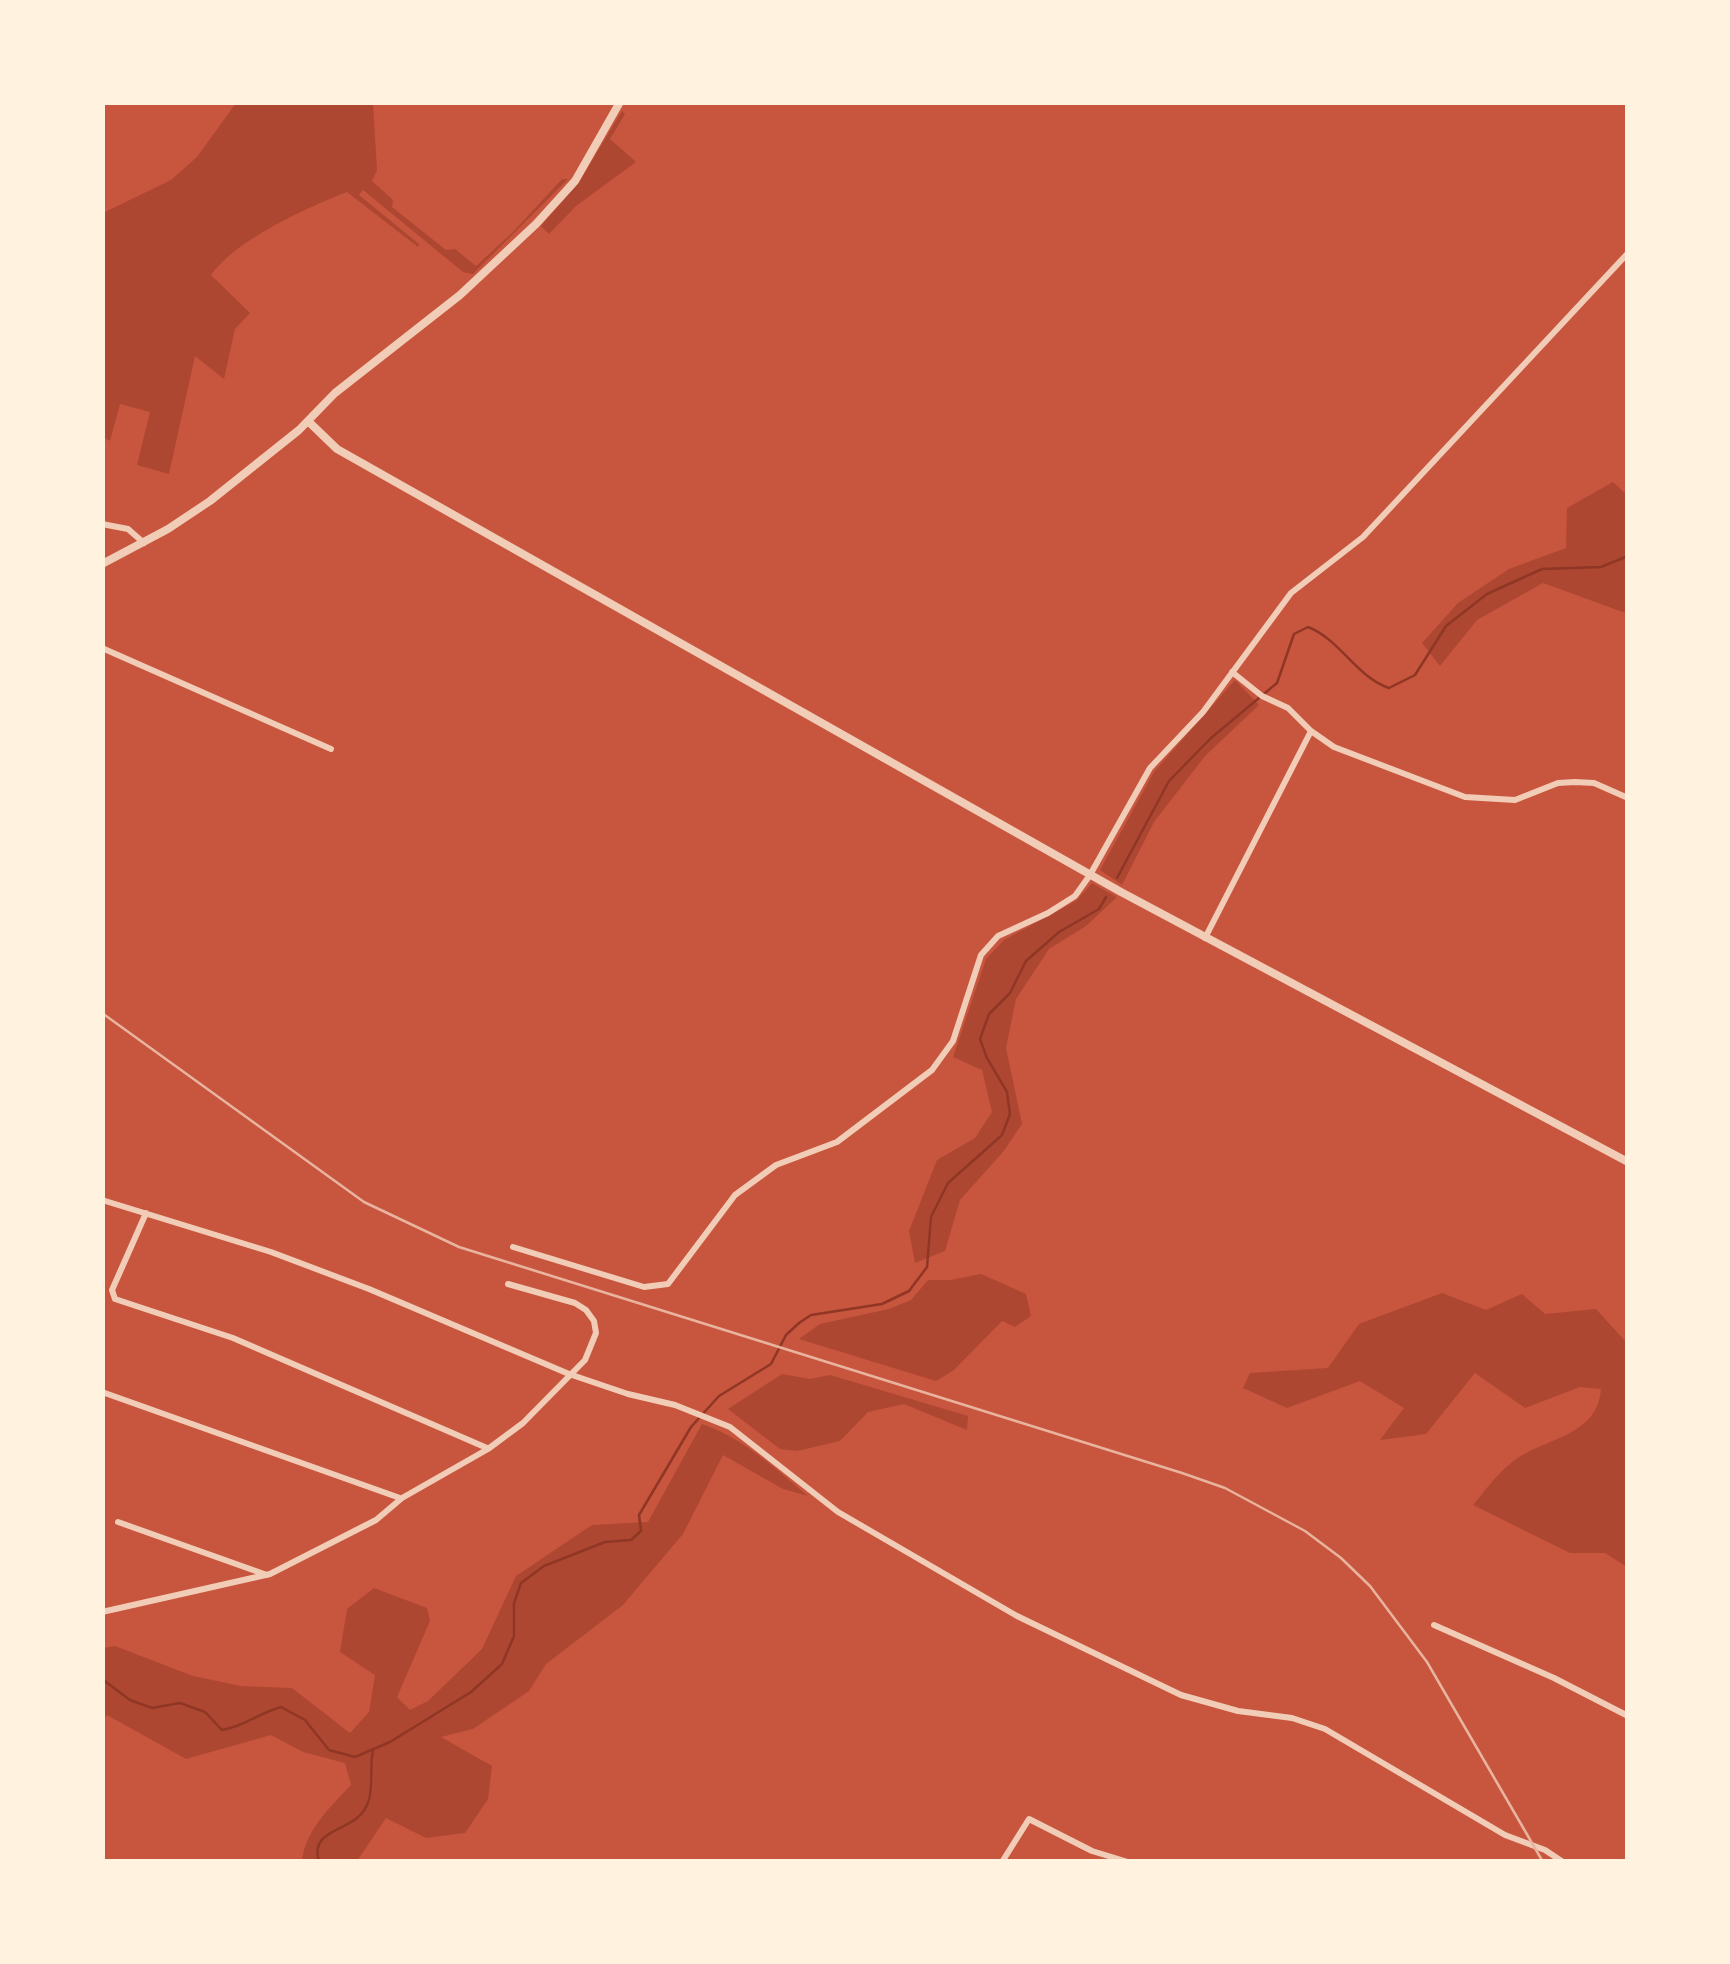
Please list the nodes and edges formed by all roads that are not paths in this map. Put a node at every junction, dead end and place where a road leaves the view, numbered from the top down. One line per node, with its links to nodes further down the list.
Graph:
1 (620, 102): 3 (street)
2 (1628, 253): 8 (street)
3 (308, 421): 5 (street); 12 (street)
4 (102, 524): 5 (street)
5 (144, 543): 6 (street)
6 (102, 564)
7 (102, 648): 10 (street)
8 (1232, 672): 9 (street); 12 (street)
9 (1310, 730): 11 (street); 13 (street)
10 (332, 749)
11 (1628, 798)
12 (1090, 875): 13 (street); 17 (street)
13 (1205, 938): 14 (street)
14 (1628, 1162)
15 (102, 1200): 16 (street)
16 (146, 1213): 19 (street); 21 (street)
17 (513, 1247)
18 (508, 1284): 19 (street)
19 (570, 1374): 21 (street); 30 (street)
20 (102, 1392): 22 (street)
21 (488, 1449): 22 (street)
22 (402, 1498): 24 (street)
23 (118, 1522): 24 (street)
24 (267, 1575): 25 (street)
25 (102, 1612)
26 (1434, 1625): 27 (street)
27 (1628, 1716)
28 (1002, 1862): 29 (street)
29 (1128, 1862)
30 (1563, 1862)

